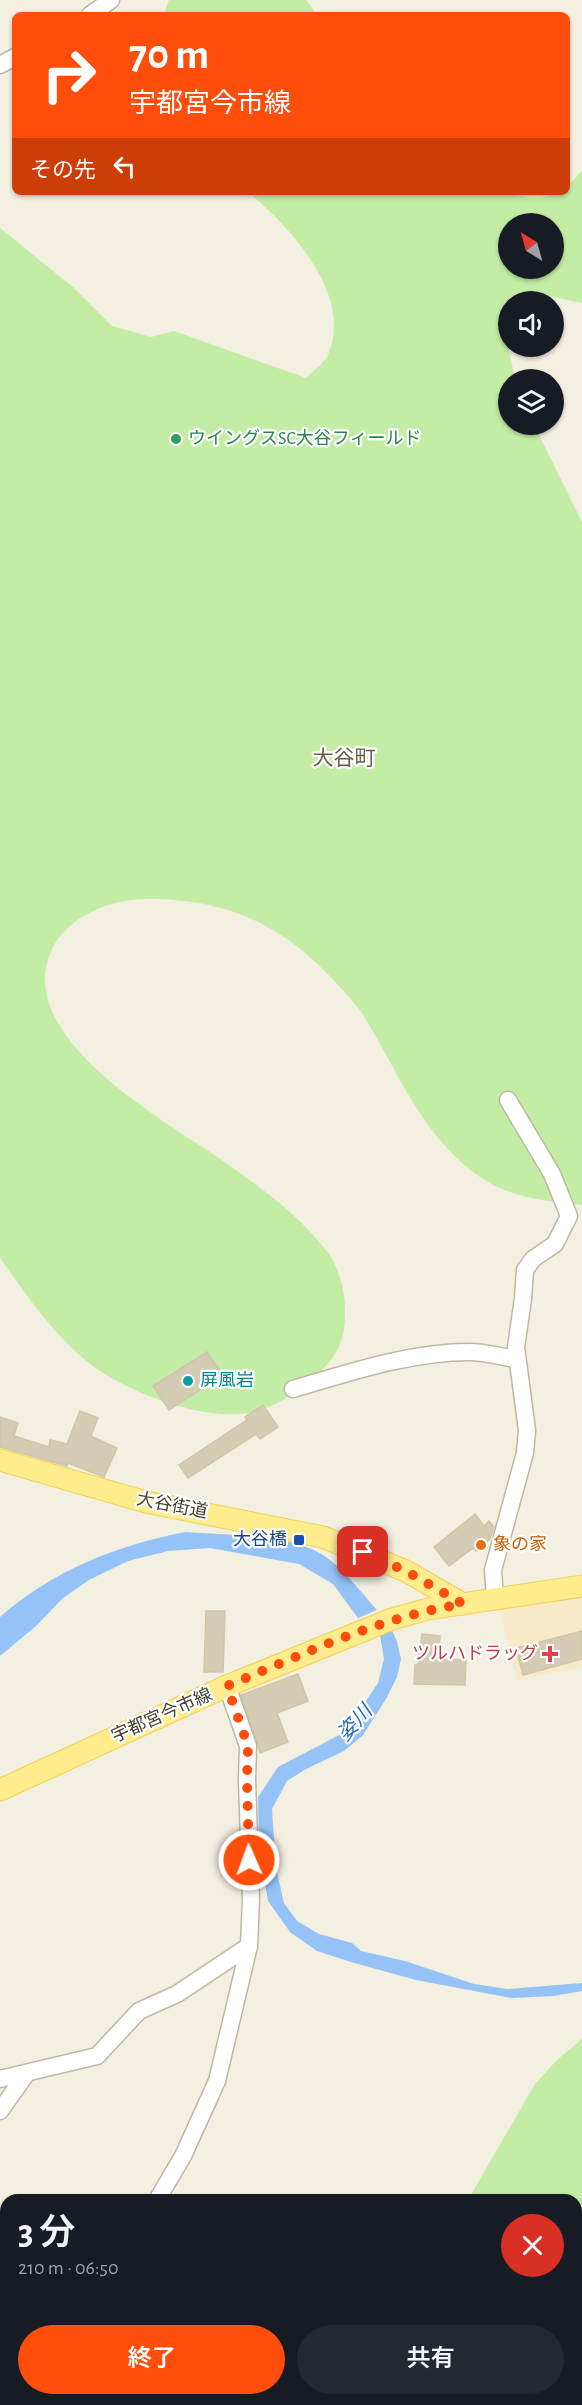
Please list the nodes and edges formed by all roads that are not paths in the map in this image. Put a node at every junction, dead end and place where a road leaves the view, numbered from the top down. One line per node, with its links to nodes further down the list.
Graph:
1 (111, 0): 2 (street)
2 (94, 12)
3 (508, 1100): 4 (street)
4 (516, 1359): 5 (street); 8 (street)
5 (293, 1389)
6 (0, 1460): 9 (main road, 大谷街道)
7 (582, 1586): 8 (main road)
8 (495, 1599): 9 (main road)
9 (463, 1604): 10 (main road, 宇都宮今市線)
10 (227, 1686): 11 (main road, 宇都宮今市線); 12 (street)
11 (0, 1790)
12 (249, 1946): 13 (street); 16 (street)
13 (27, 2073): 14 (street); 15 (street)
14 (0, 2079)
15 (0, 2110)
16 (161, 2194)

